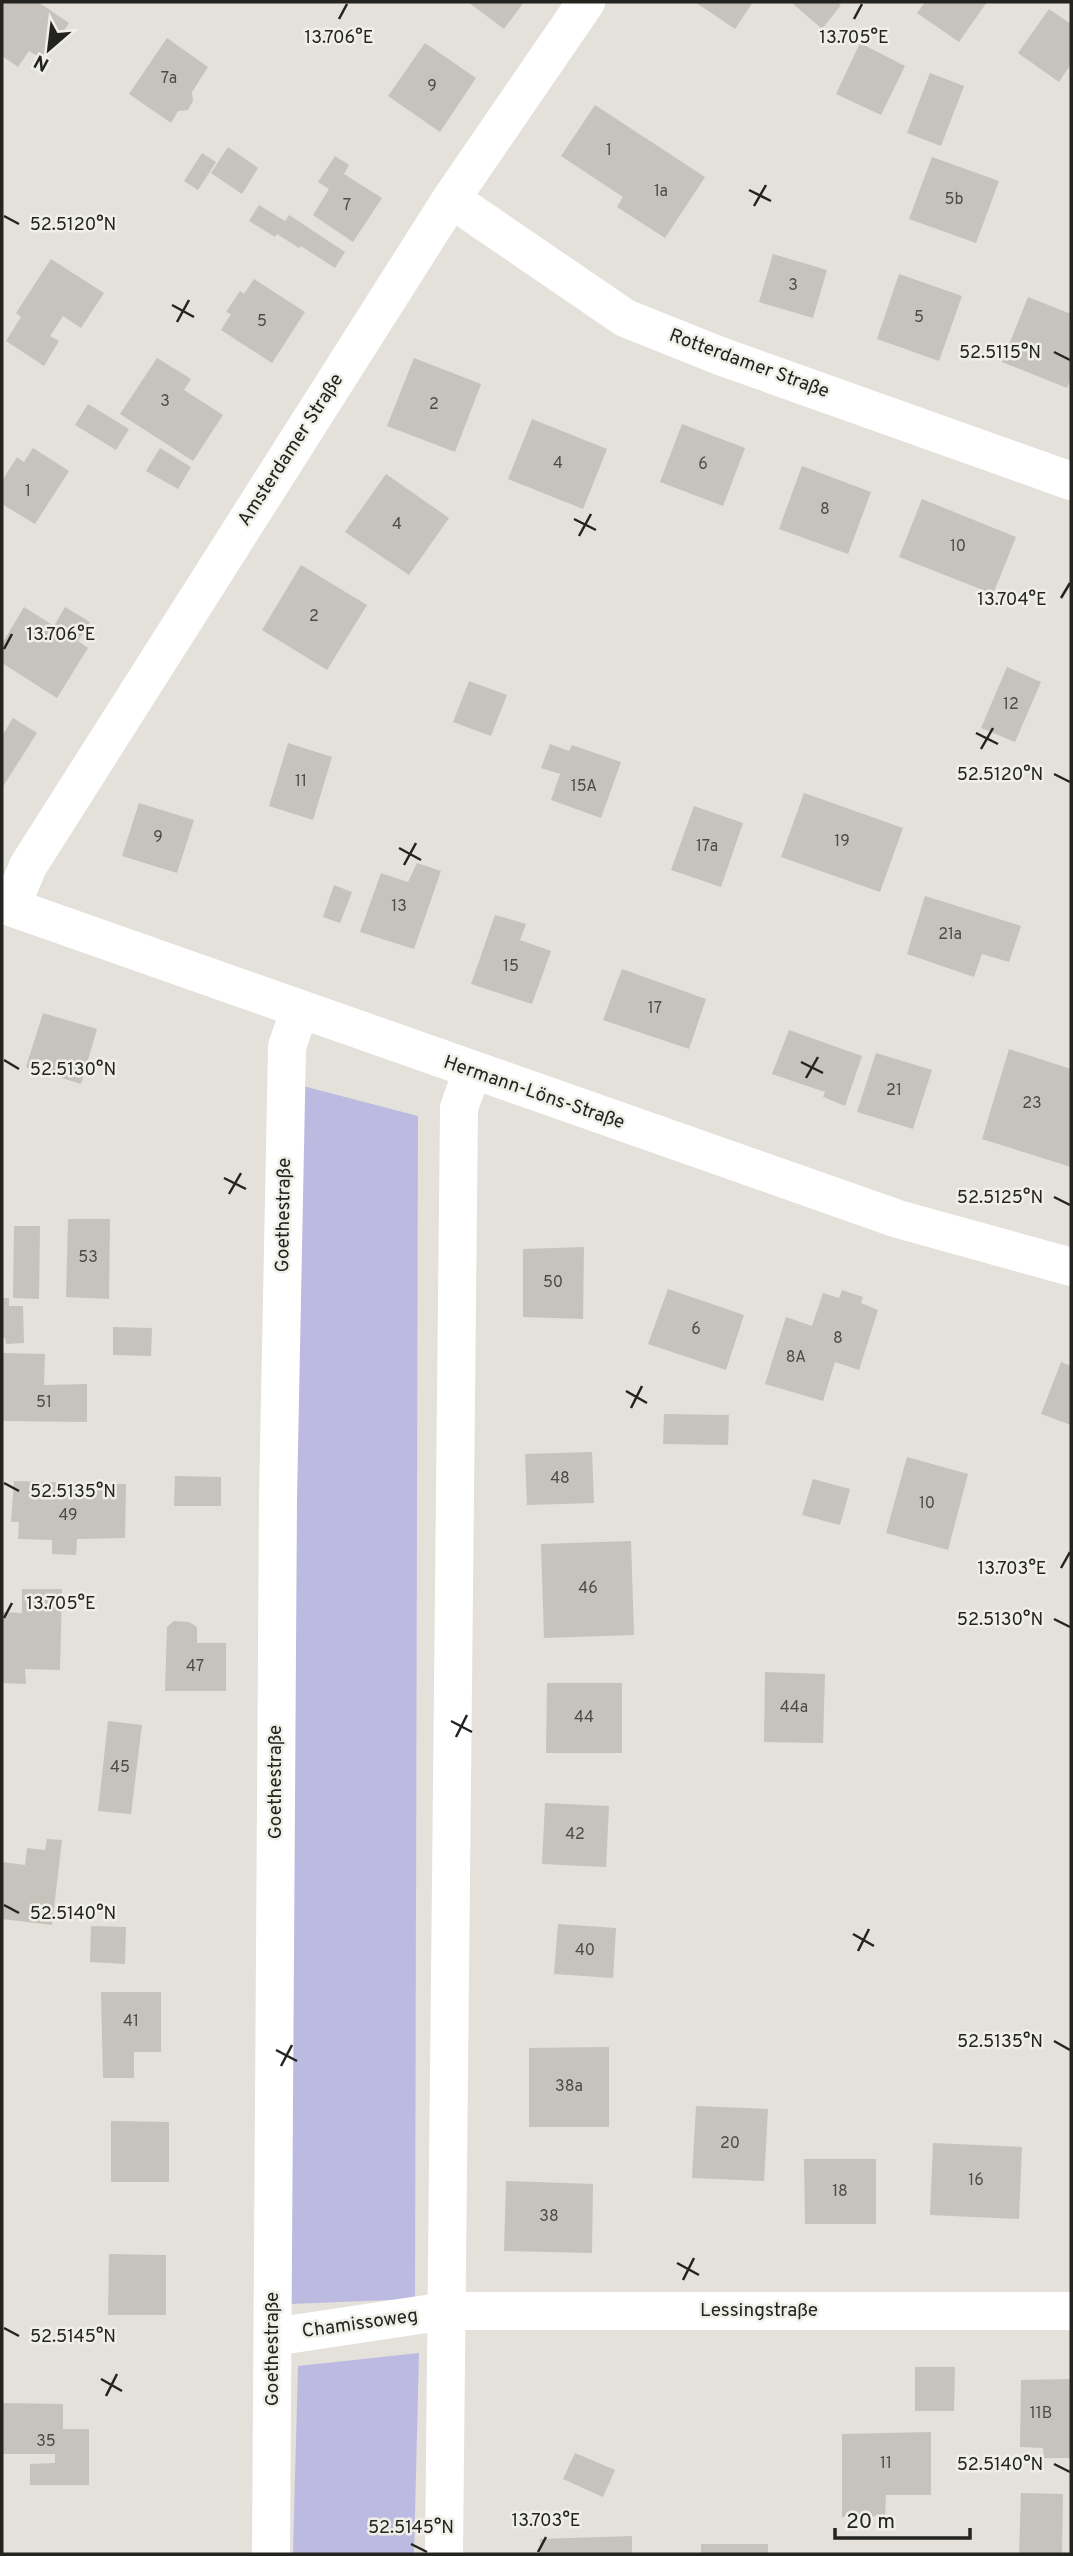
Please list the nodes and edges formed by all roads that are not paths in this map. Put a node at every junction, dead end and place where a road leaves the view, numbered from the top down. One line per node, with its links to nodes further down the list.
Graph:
1 (586, 2): 2 (street, Amsterdamer Straße)
2 (451, 199): 3 (street, Rotterdamer Straße); 4 (street, Amsterdamer Straße)
3 (1071, 481)
4 (6, 906): 5 (street, Hermann-Löns-Straße)
5 (299, 1011): 6 (street, Hermann-Löns-Straße); 10 (street, Goethestraße)
6 (472, 1071): 7 (street, Hermann-Löns-Straße); 8 (street)
7 (1071, 1267)
8 (446, 2311): 9 (street, Lessingstraße); 10 (street, Chamissoweg); 12 (street)
9 (1071, 2311)
10 (273, 2337): 11 (street, Goethestraße)
11 (271, 2554)
12 (444, 2554)

